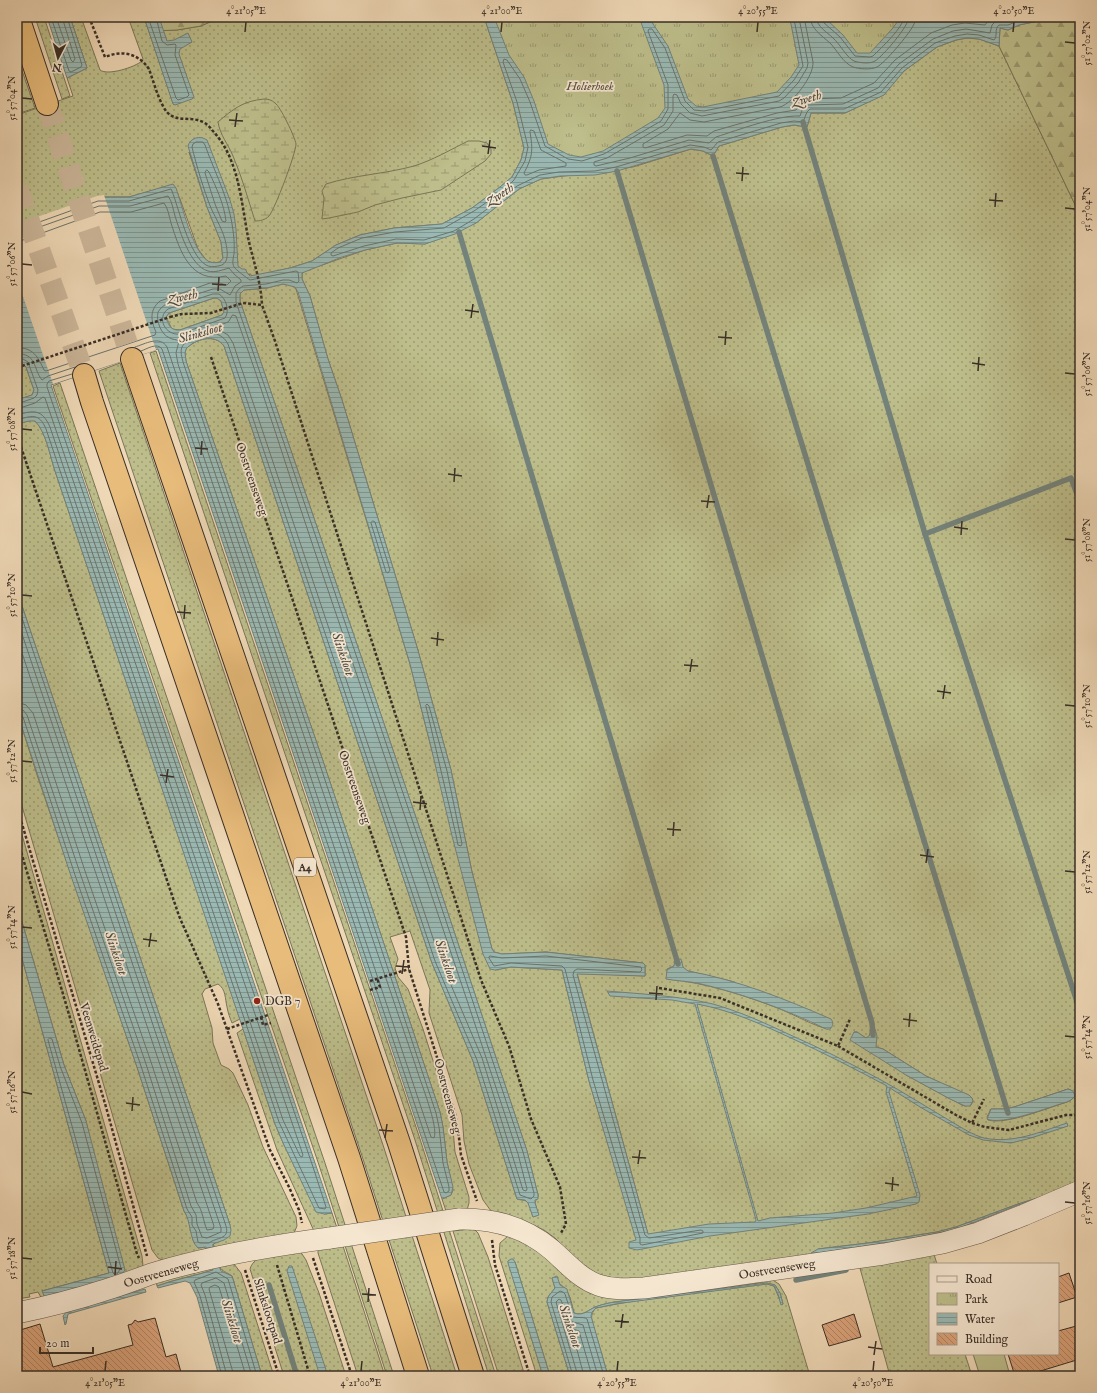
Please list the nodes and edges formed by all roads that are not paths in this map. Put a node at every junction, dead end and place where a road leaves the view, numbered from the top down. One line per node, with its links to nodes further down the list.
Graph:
1 (18, 17): 2 (highway)
2 (48, 104)
3 (132, 359): 8 (highway, A4)
4 (84, 375): 7 (highway)
5 (1080, 1191): 6 (street, Oostveenseweg, bridge)
6 (17, 1313)
7 (418, 1376)
8 (474, 1376)

